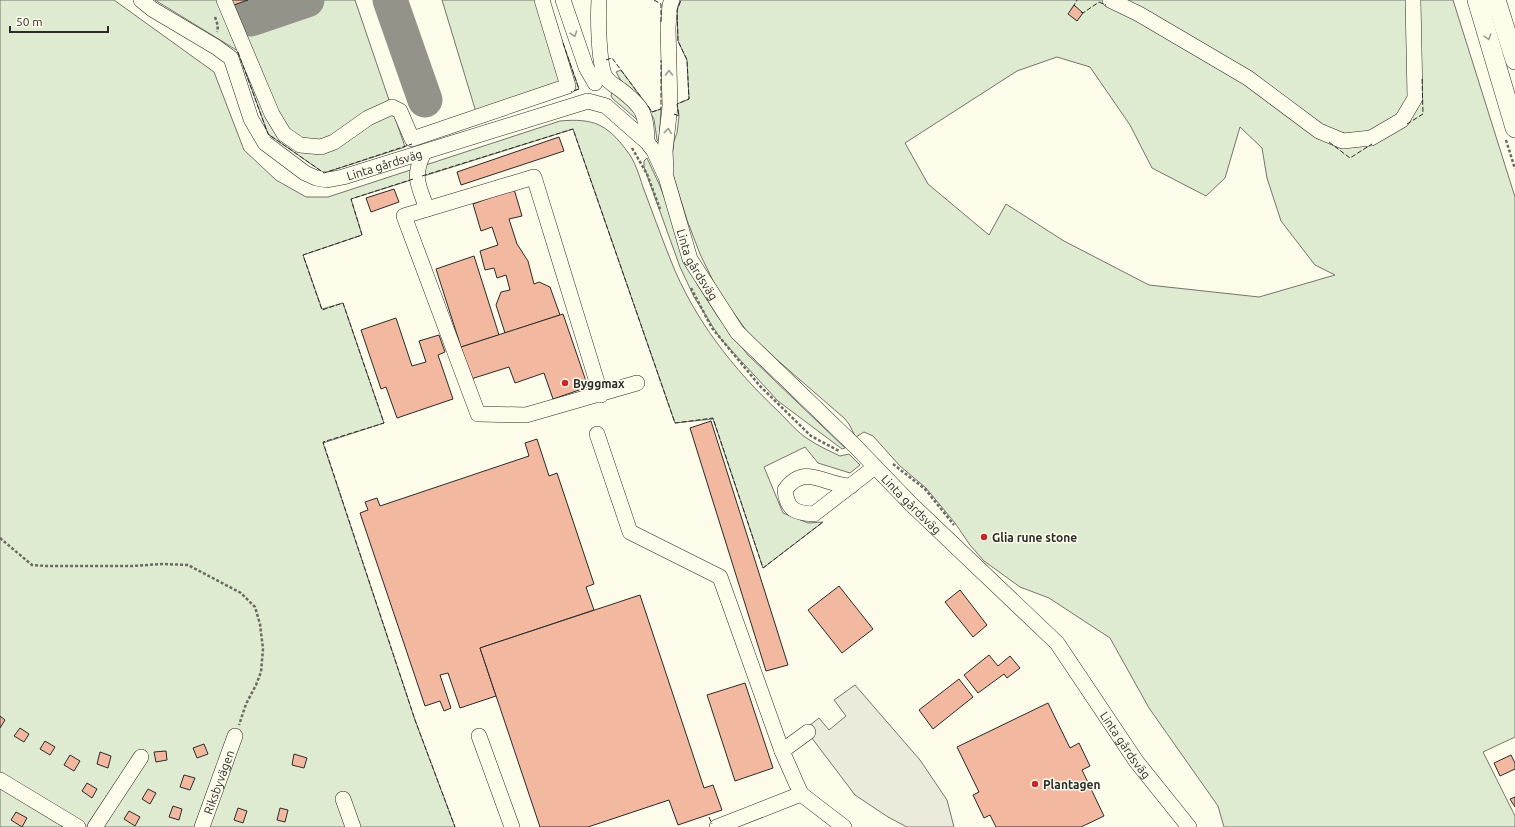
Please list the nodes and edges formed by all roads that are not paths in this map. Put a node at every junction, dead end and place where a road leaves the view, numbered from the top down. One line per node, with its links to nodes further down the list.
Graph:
1 (141, 0): 16 (street, Linta gårdsväg)
2 (224, 0): 3 (street)
3 (542, 0)
4 (563, 0): 12 (street, one-way to 12)
5 (599, 0): 12 (street)
6 (672, 0): 17 (street, one-way to 6)
7 (1110, 0): 8 (street)
8 (1413, 0)
9 (1477, 0): 14 (main road, one-way to 14)
10 (1496, 0): 11 (main road)
11 (1515, 60)
12 (601, 81): 13 (street); 15 (street)
13 (588, 101): 15 (street, Linta gårdsväg); 16 (street, Linta gårdsväg)
14 (1515, 128)
15 (647, 142): 17 (street, Linta gårdsväg)
16 (424, 152): 18 (street)
17 (666, 177): 22 (street, Linta gårdsväg)
18 (427, 209): 20 (street); 20 (street)
19 (637, 384): 20 (street)
20 (601, 395)
21 (597, 434): 27 (street)
22 (875, 467): 23 (street); 39 (street, Linta gårdsväg)
23 (851, 486)
24 (808, 732): 27 (street)
25 (235, 736): 34 (street, Riksbyvägen)
26 (479, 736): 36 (street)
27 (782, 751): 30 (street)
28 (141, 757): 33 (street)
29 (0, 780): 32 (street)
30 (801, 794): 37 (street); 38 (street)
31 (343, 799): 35 (street)
32 (74, 826)
33 (95, 827)
34 (202, 827)
35 (352, 827)
36 (512, 827)
37 (717, 827)
38 (844, 827)
39 (1189, 827)

